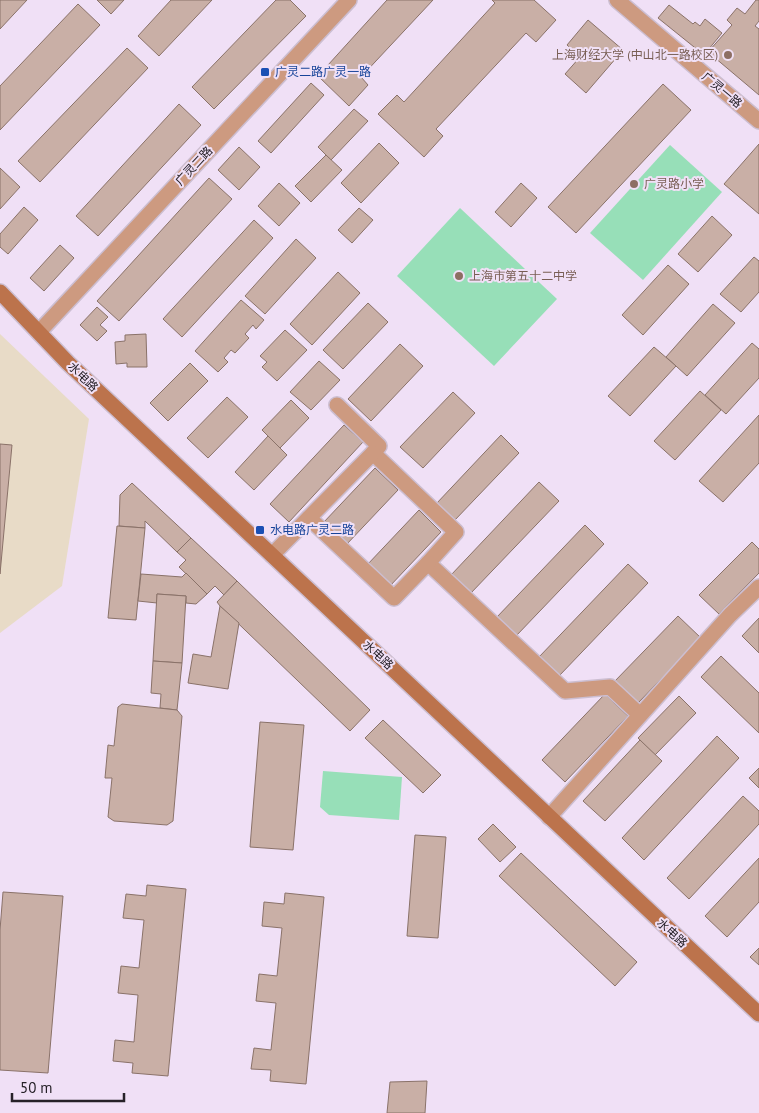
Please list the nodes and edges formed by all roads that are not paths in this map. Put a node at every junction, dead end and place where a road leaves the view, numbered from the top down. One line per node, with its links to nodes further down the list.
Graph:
1 (349, 0): 5 (street, 广灵二路)
2 (617, 0): 3 (street, 广灵一路)
3 (759, 121)
4 (0, 292): 5 (main road, 水电路)
5 (39, 332): 9 (main road, 水电路)
6 (337, 405): 7 (street)
7 (373, 453): 8 (street); 10 (street)
8 (309, 518): 9 (street); 10 (street)
9 (272, 556): 13 (main road, 水电路)
10 (428, 563): 12 (street)
11 (759, 586): 12 (street)
12 (640, 715): 13 (street)
13 (549, 817): 14 (main road, 水电路)
14 (759, 1014)

